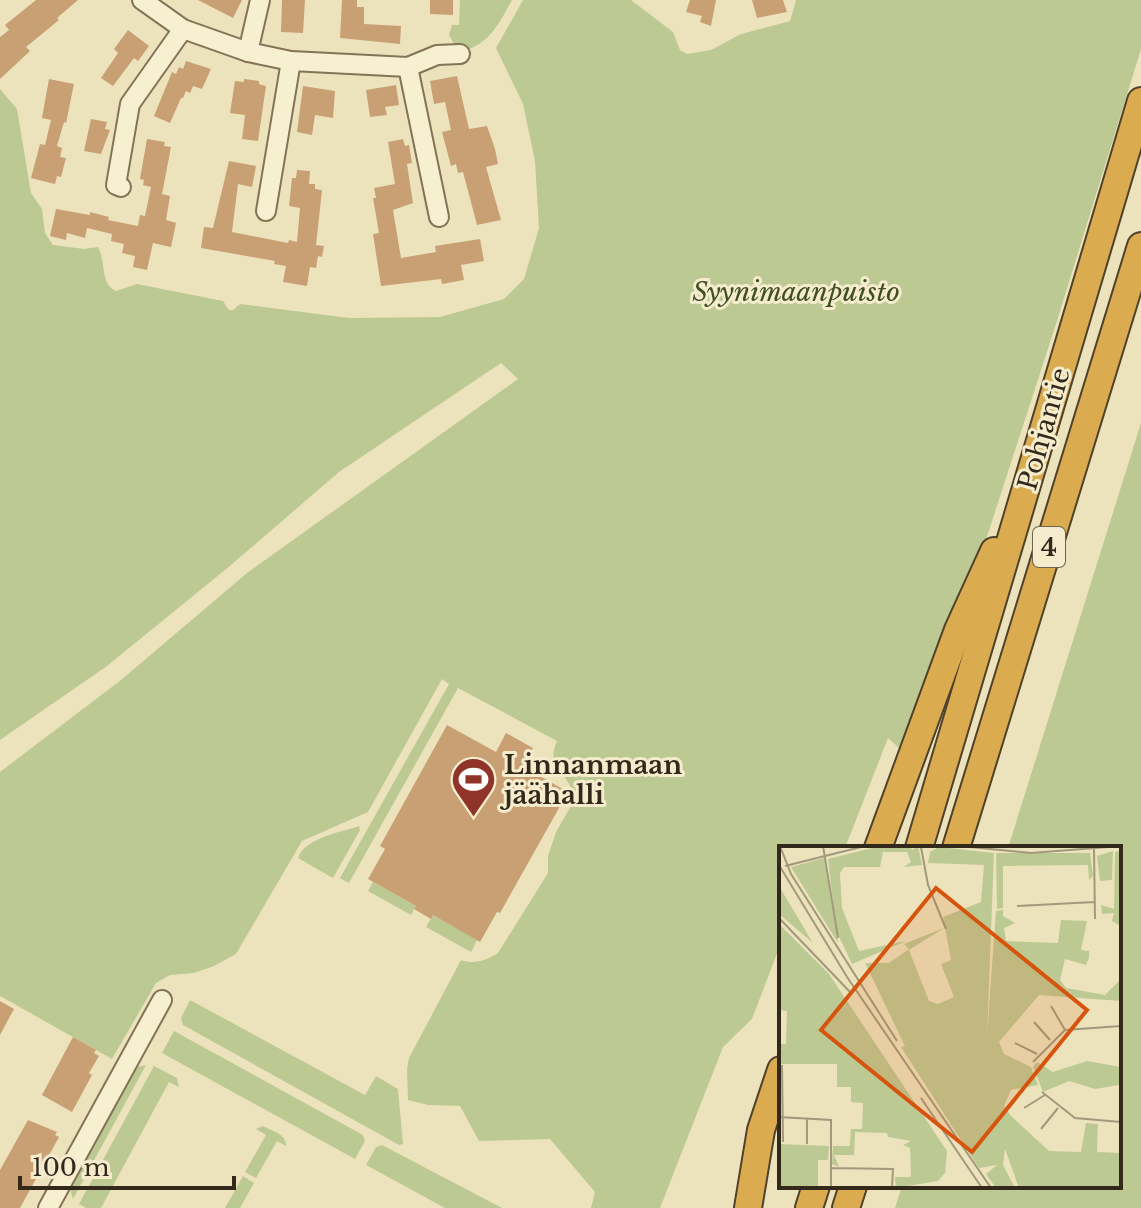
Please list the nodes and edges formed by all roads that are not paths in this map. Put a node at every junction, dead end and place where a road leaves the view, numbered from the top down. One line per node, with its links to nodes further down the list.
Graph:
1 (142, 0): 3 (street)
2 (260, 0): 4 (street)
3 (183, 29): 4 (street); 9 (street)
4 (248, 52): 6 (street)
5 (460, 54): 7 (street)
6 (291, 61): 7 (street); 10 (street)
7 (408, 67): 11 (street)
8 (1141, 101): 13 (highway, Pohjantie / 4)
9 (121, 187)
10 (266, 211)
11 (439, 217)
12 (1141, 246): 16 (highway, Pohjantie / 4)
13 (1035, 460): 14 (highway); 15 (highway, Pohjantie / 4)
14 (879, 846)
15 (920, 846)
16 (957, 846)
17 (162, 1000): 22 (street)
18 (779, 1076): 23 (highway)
19 (779, 1123): 23 (highway)
20 (815, 1188): 24 (highway)
21 (852, 1188): 25 (highway)
22 (48, 1208)
23 (748, 1208)
24 (809, 1208)
25 (846, 1208)

